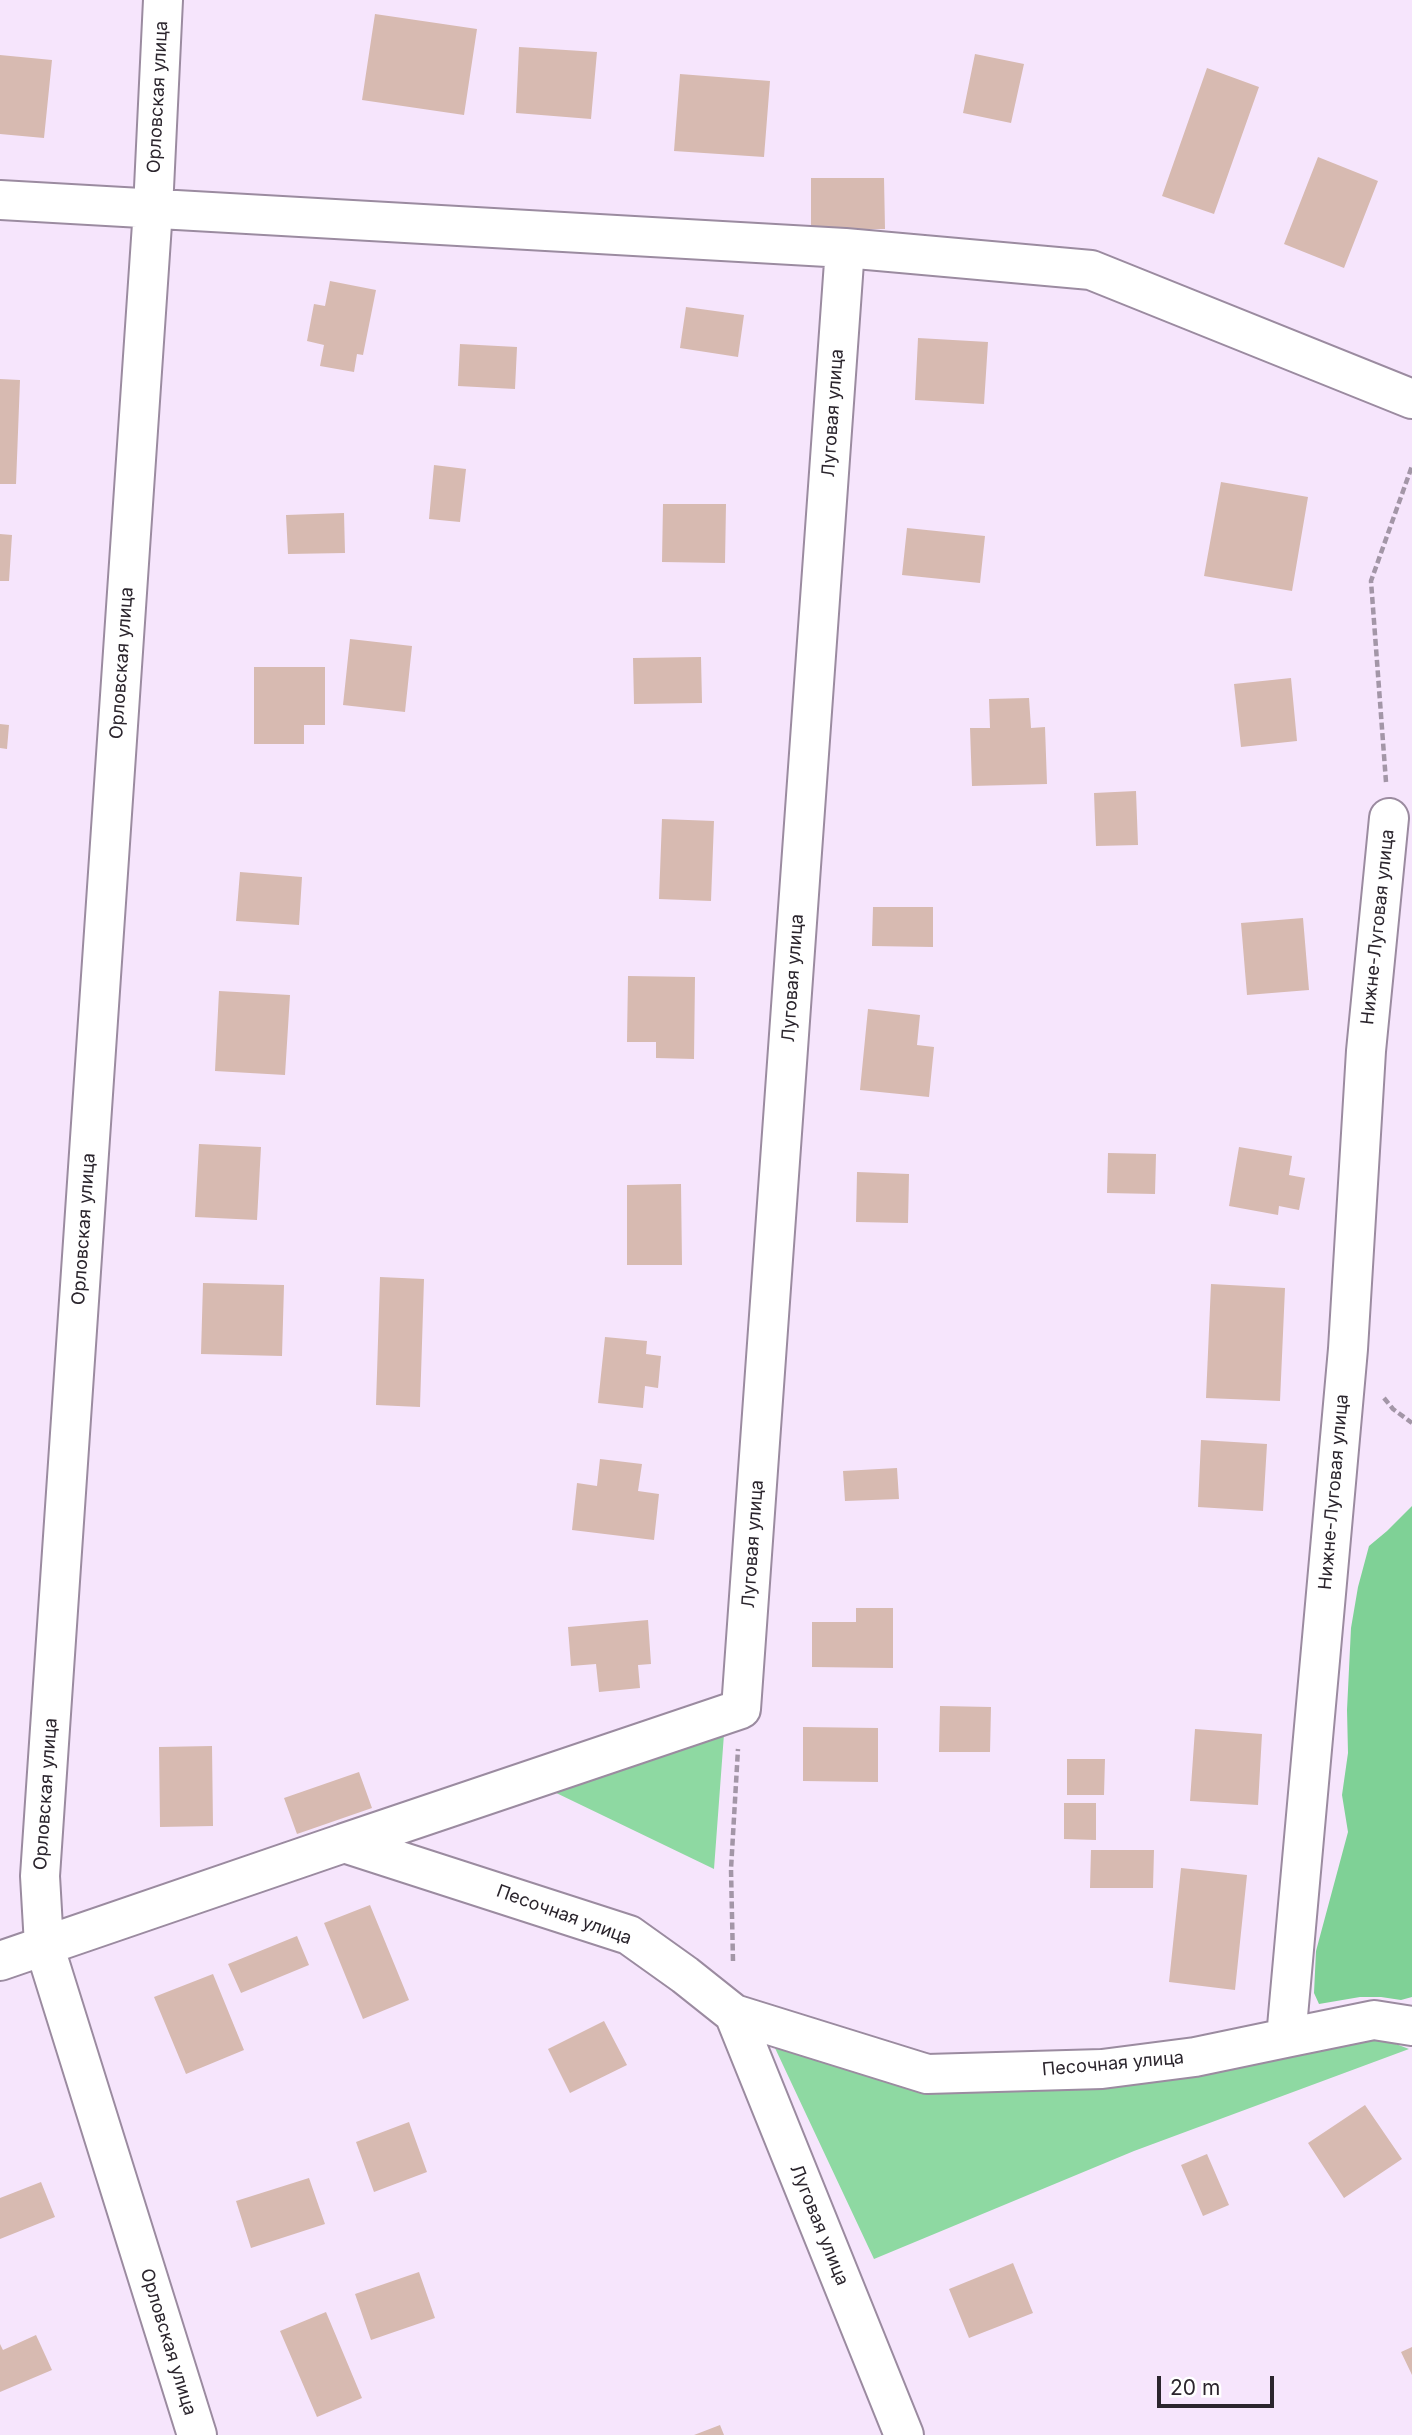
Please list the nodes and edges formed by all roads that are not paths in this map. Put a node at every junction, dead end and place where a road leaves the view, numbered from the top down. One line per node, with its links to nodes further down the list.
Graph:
1 (163, 0): 3 (street, Орловская улица)
2 (0, 200): 3 (street)
3 (153, 209): 4 (street); 8 (street, Орловская улица)
4 (845, 248): 5 (street); 7 (street, Луговая улица)
5 (1412, 399)
6 (1389, 818): 12 (street, Нижне-Луговая улица)
7 (344, 1843): 8 (street); 10 (street, Песочная улица)
8 (44, 1945): 9 (street); 13 (street, Орловская улица)
9 (0, 1961)
10 (734, 2014): 12 (street, Песочная улица); 14 (street, Луговая улица)
11 (1412, 2026): 12 (street)
12 (1286, 2038)
13 (197, 2435)
14 (904, 2435)

